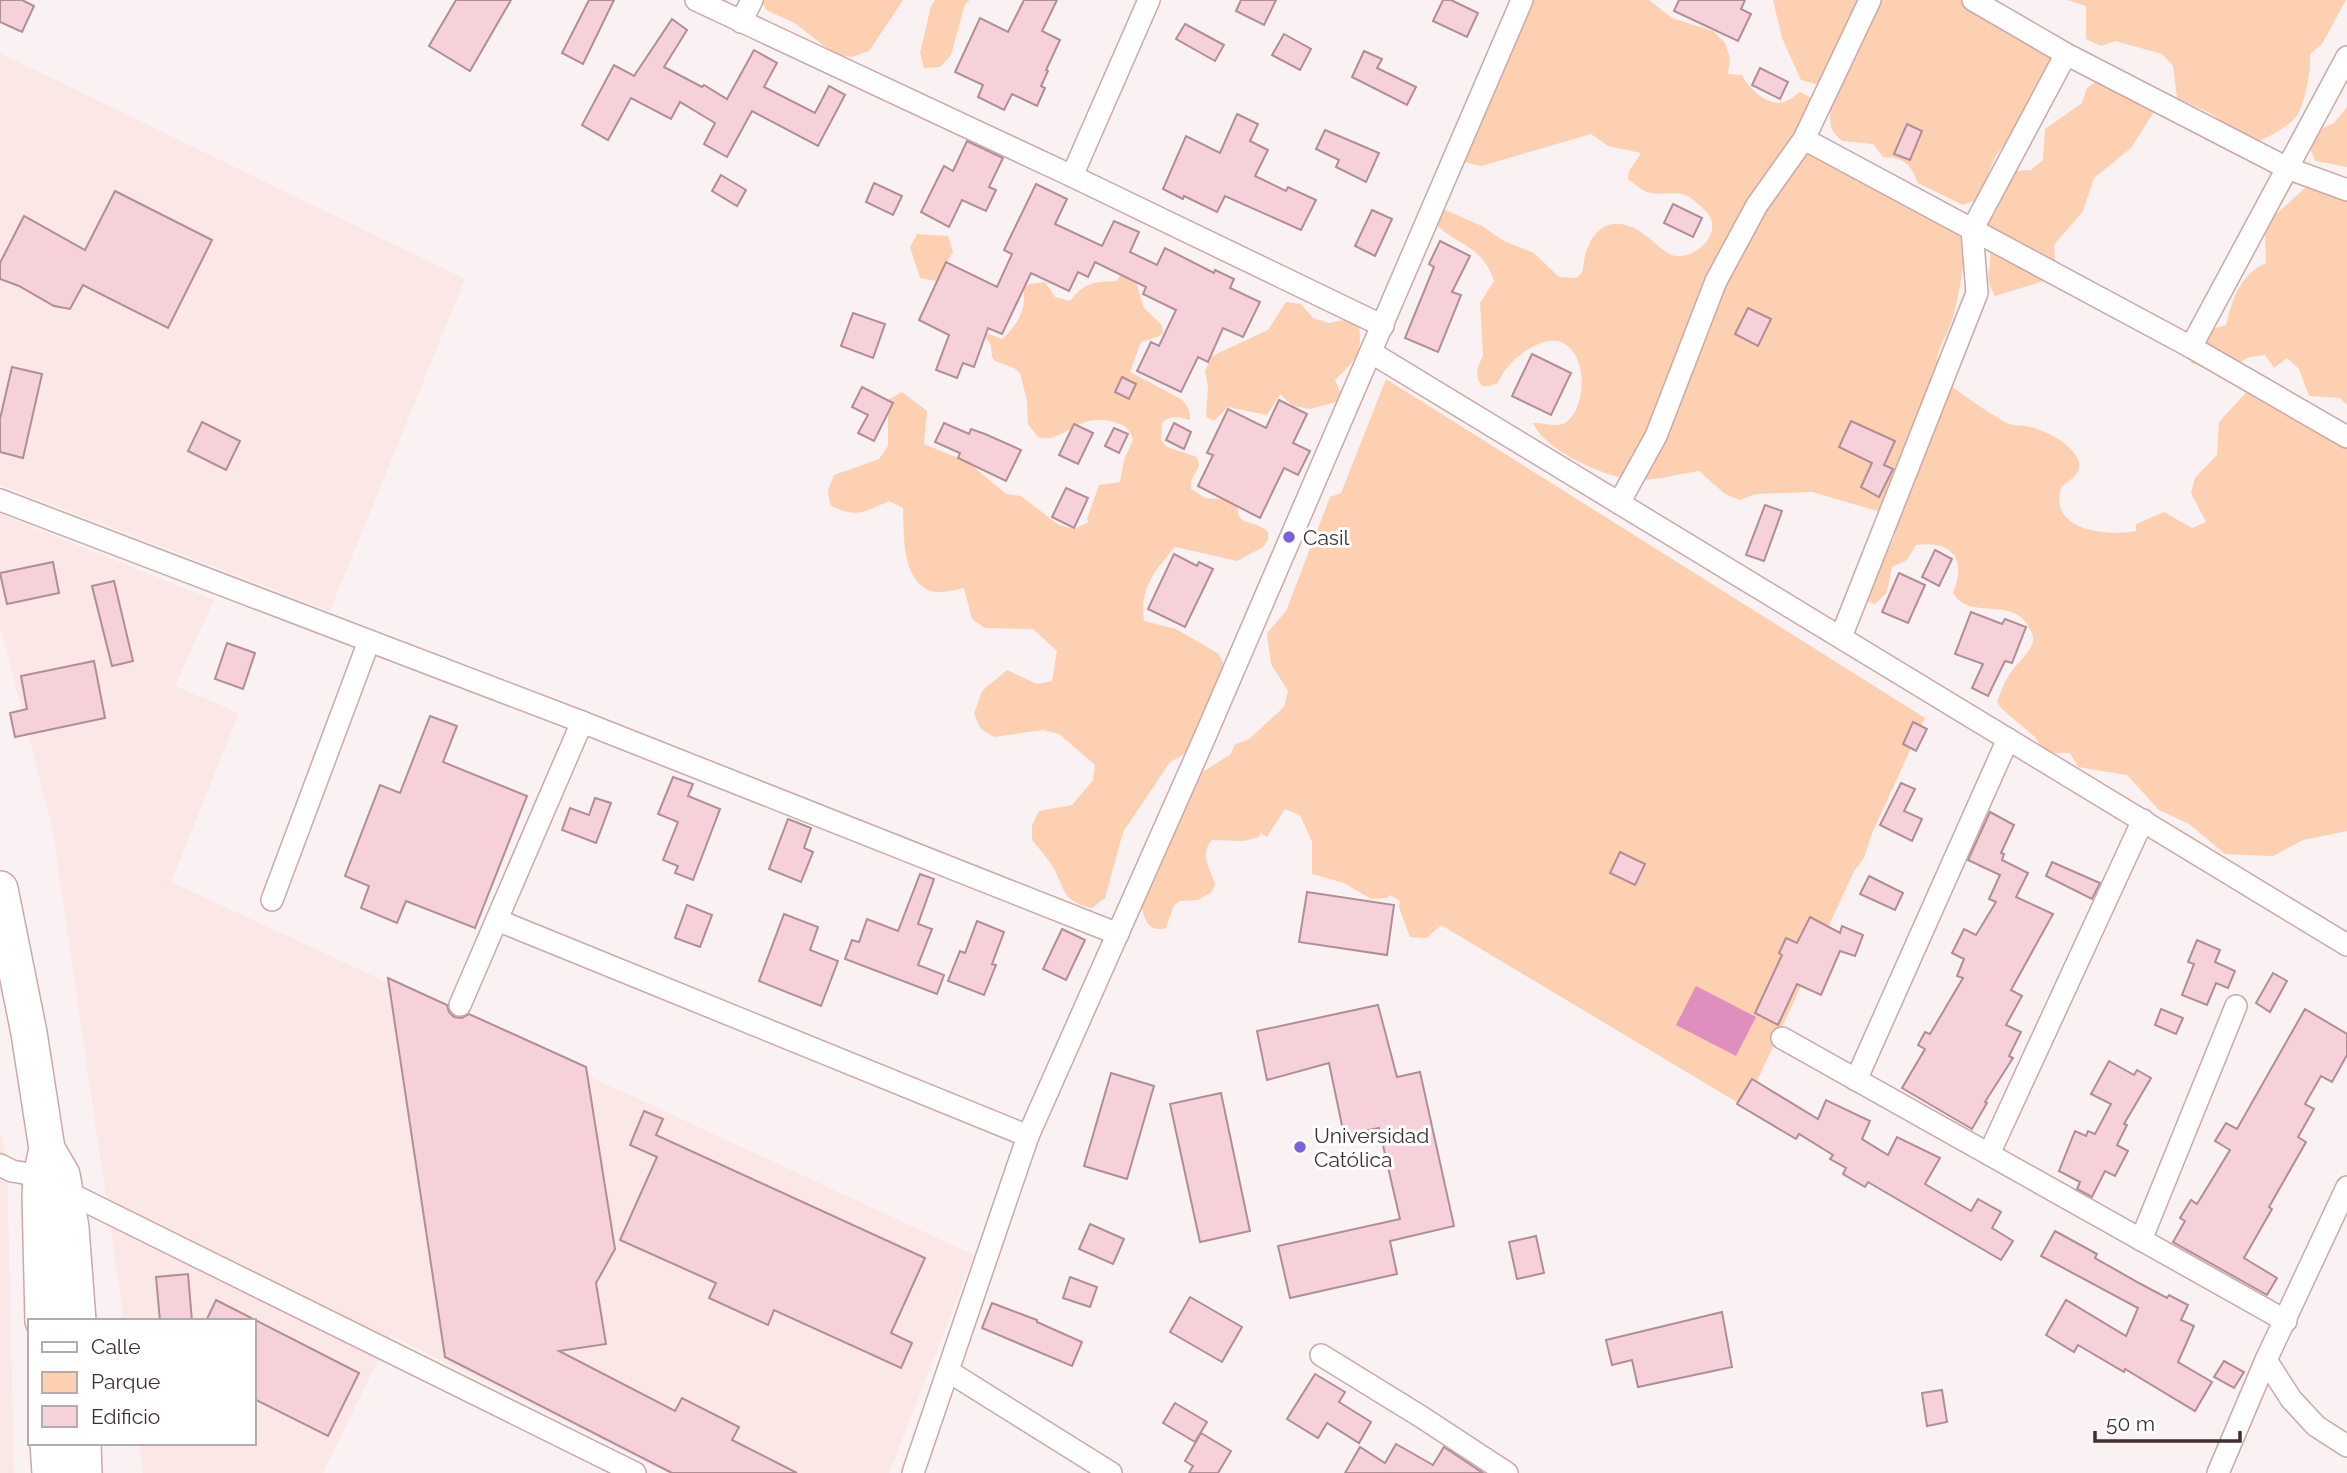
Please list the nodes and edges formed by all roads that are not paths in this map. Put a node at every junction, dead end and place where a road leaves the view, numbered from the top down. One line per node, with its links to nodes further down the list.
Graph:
1 (696, 0): 7 (street)
2 (752, 0): 7 (street)
3 (1149, 0): 12 (street)
4 (1522, 0): 15 (street)
5 (1870, 0): 10 (street)
6 (1973, 0): 8 (street)
7 (741, 22): 12 (street)
8 (2066, 54): 11 (street); 14 (street)
9 (2347, 57): 11 (street)
10 (1804, 139): 14 (street); 20 (street)
11 (2287, 168): 13 (street); 16 (street)
12 (1072, 176): 15 (street)
13 (2347, 190)
14 (1972, 230): 16 (street); 21 (street)
15 (1382, 326): 17 (street)
16 (2192, 347): 18 (street)
17 (1372, 353): 20 (street); 29 (street)
18 (2347, 437)
19 (0, 500): 22 (street)
20 (1619, 503): 21 (street)
21 (1841, 637): 24 (street)
22 (369, 641): 23 (street); 27 (street)
23 (582, 722): 28 (street); 29 (street)
24 (2008, 738): 25 (street); 34 (street)
25 (2143, 820): 30 (street); 36 (street)
26 (0, 888): 38 (main road)
27 (272, 900)
28 (497, 920): 31 (street); 35 (street)
29 (1118, 934): 35 (street)
30 (2347, 945)
31 (460, 1005)
32 (2236, 1006): 40 (street)
33 (1782, 1038): 34 (street)
34 (1856, 1080): 36 (street)
35 (1028, 1136): 46 (street)
36 (1989, 1154): 40 (street)
37 (0, 1165): 38 (street)
38 (51, 1172): 41 (main road); 42 (main road); 52 (street)
39 (2347, 1187): 43 (street)
40 (2141, 1240): 43 (street)
41 (43, 1319)
42 (78, 1319)
43 (2286, 1321): 45 (street)
44 (1321, 1355): 55 (street)
45 (2266, 1360): 49 (street); 56 (street)
46 (948, 1371): 53 (street); 54 (street)
47 (48, 1445): 50 (main road)
48 (83, 1445): 51 (main road)
49 (2347, 1446)
50 (50, 1473)
51 (84, 1473)
52 (635, 1473)
53 (913, 1473)
54 (1111, 1473)
55 (1507, 1473)
56 (2218, 1473)

